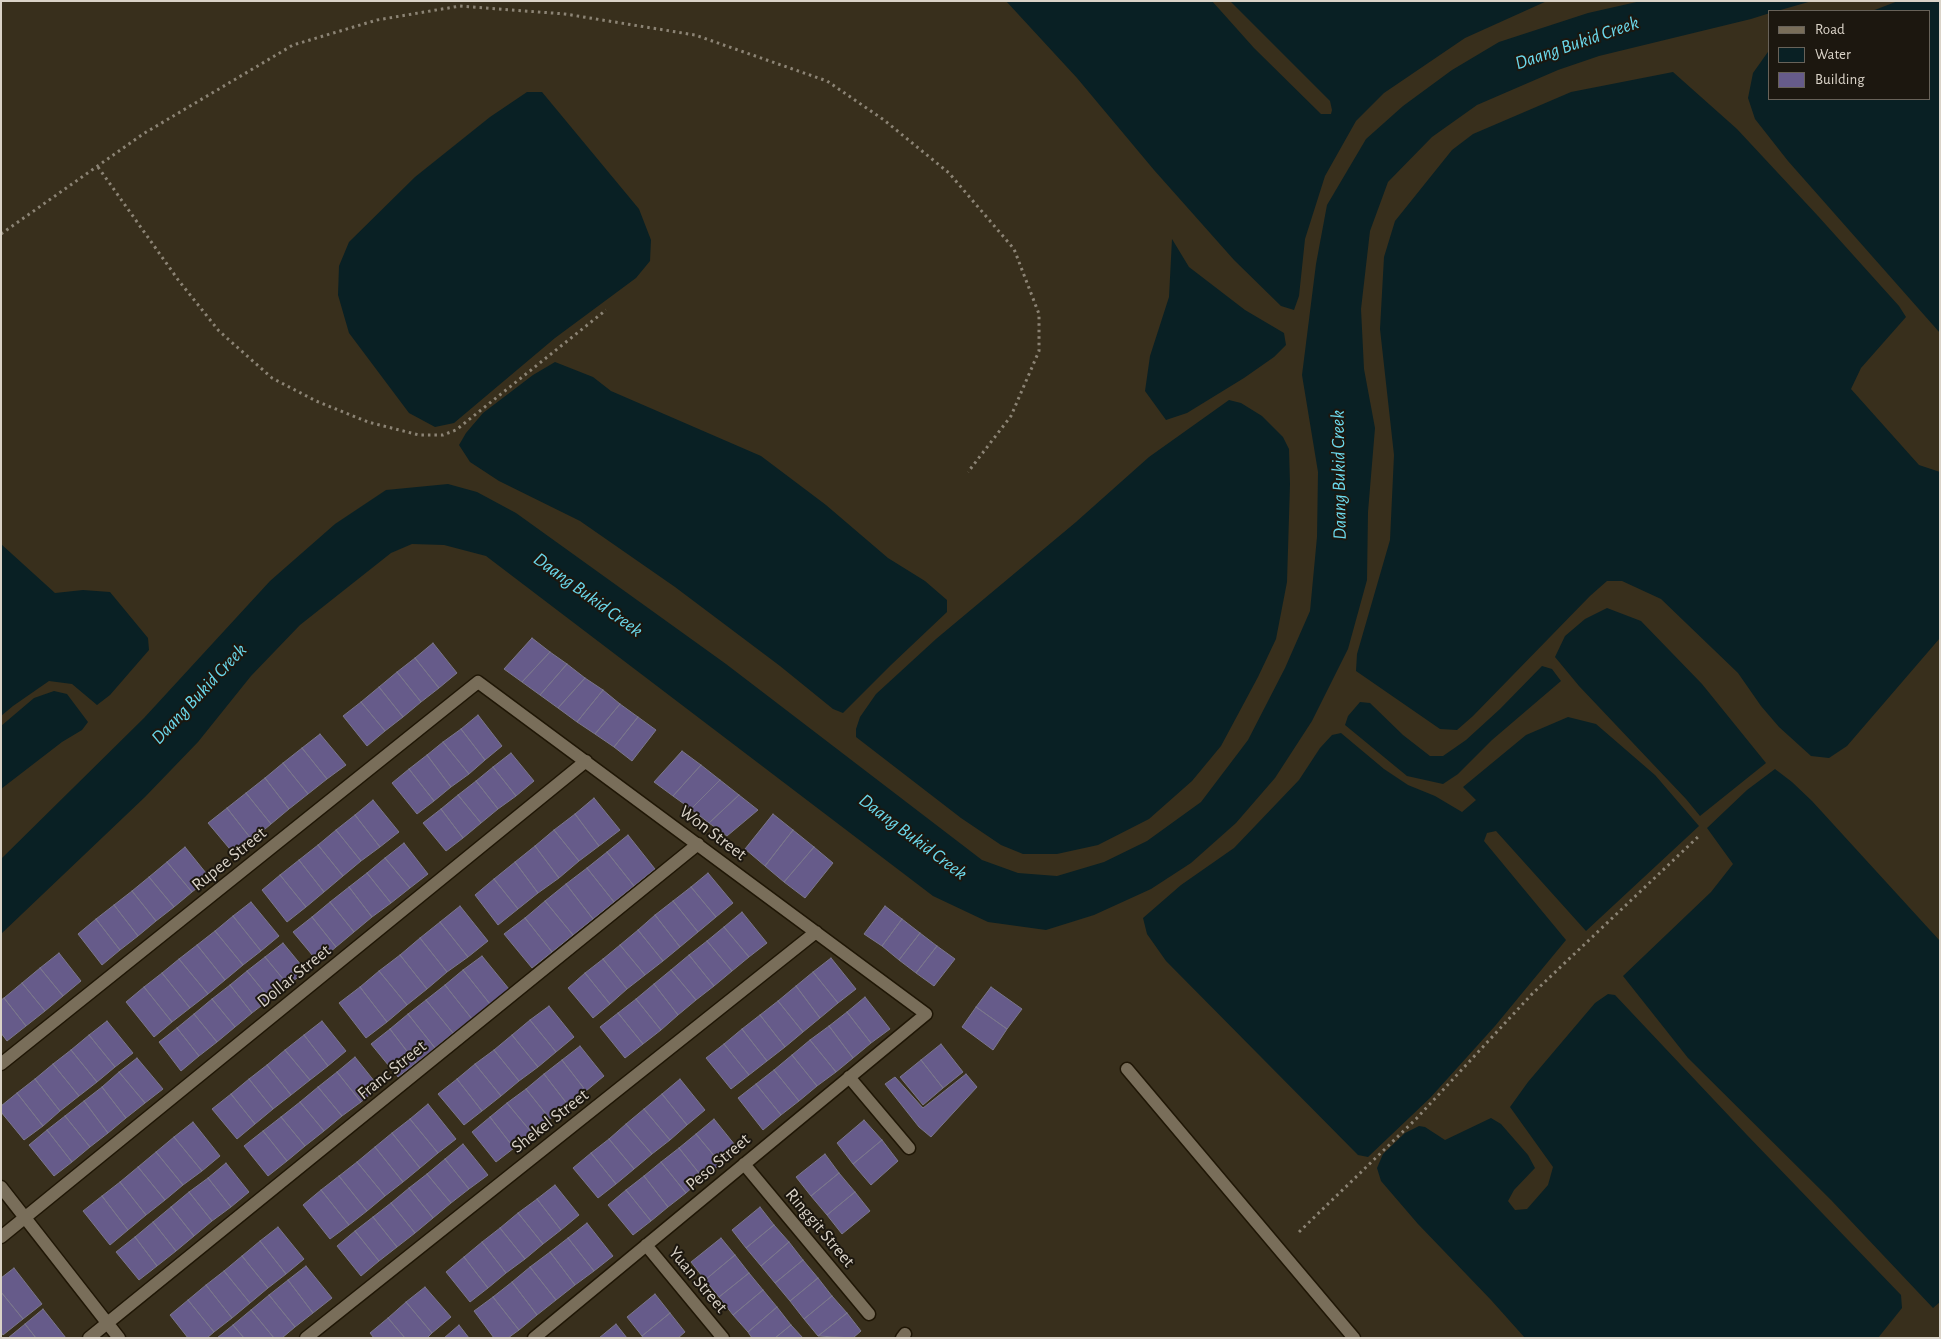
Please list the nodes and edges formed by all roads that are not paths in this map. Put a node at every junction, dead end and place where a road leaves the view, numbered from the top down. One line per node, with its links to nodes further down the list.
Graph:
1 (478, 682): 2 (street, Won Street); 6 (street, Rupee Street)
2 (586, 761): 3 (street, Won Street); 12 (street, Dollar Street)
3 (698, 844): 4 (street, Won Street); 16 (street, Franc Street)
4 (816, 932): 5 (street, Won Street); 20 (street, Shekel Street)
5 (926, 1014): 8 (street, Peso Street)
6 (1, 1064)
7 (1127, 1069): 22 (street)
8 (849, 1077): 9 (street); 10 (street, Peso Street)
9 (909, 1148)
10 (744, 1164): 14 (street, Peso Street); 15 (street, Ringgit Street)
11 (1, 1187): 12 (street)
12 (25, 1218): 13 (street, Dollar Street); 16 (street)
13 (1, 1237)
14 (646, 1245): 17 (street, Peso Street); 21 (street, Yuan Street)
15 (869, 1314)
16 (108, 1323): 18 (street, Franc Street); 19 (street)
17 (539, 1336)
18 (89, 1338)
19 (119, 1338)
20 (306, 1338)
21 (723, 1338)
22 (1354, 1338)

